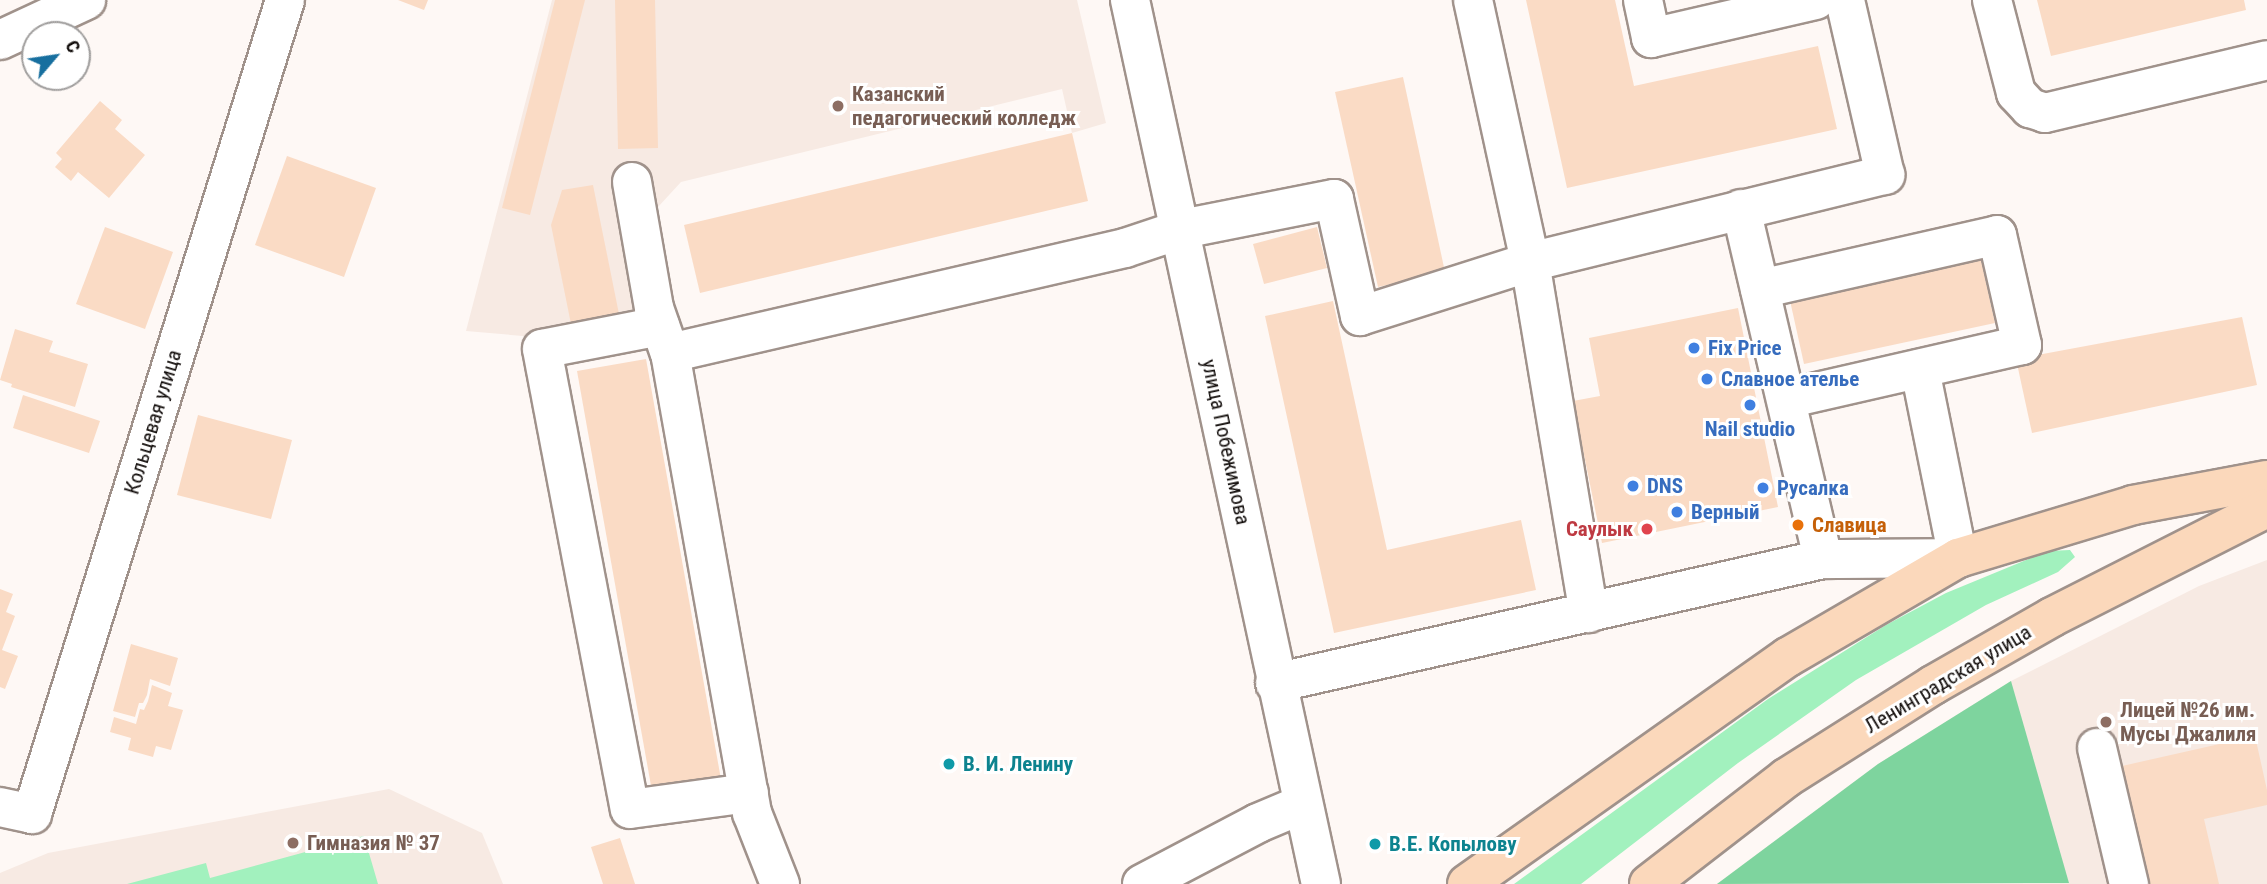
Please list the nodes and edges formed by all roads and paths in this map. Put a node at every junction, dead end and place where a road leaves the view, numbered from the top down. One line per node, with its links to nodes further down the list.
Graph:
1 (86, 0): 9 (street)
2 (285, 0): 28 (street, Кольцевая улица)
3 (1130, 0): 13 (street, улица Побежимова)
4 (1473, 0): 14 (street)
5 (1643, 0): 6 (street)
6 (1816, 0)
7 (1845, 0): 12 (street)
8 (1992, 0): 10 (street)
9 (0, 40)
10 (2267, 60)
11 (632, 182): 16 (street)
12 (1741, 209): 14 (street); 15 (street)
13 (1182, 229): 14 (street); 16 (street); 24 (street, улица Побежимова)
14 (1530, 262): 23 (street)
15 (1760, 289): 17 (street); 18 (street)
16 (665, 339): 26 (street); 26 (street)
17 (1920, 369): 18 (street); 21 (street)
18 (1787, 399): 22 (street)
19 (2267, 480): 21 (main road)
20 (2267, 508): 33 (main road, Ленинградская улица)
21 (1958, 558): 22 (street); 32 (main road)
22 (1823, 559): 23 (street)
23 (1589, 613): 24 (street)
24 (1275, 683): 27 (street, улица Побежимова)
25 (2097, 748): 34 (street)
26 (749, 793): 29 (street)
27 (1303, 804): 30 (street); 31 (street, улица Побежимова)
28 (0, 807)
29 (780, 884)
30 (1142, 884)
31 (1321, 884)
32 (1467, 884)
33 (1649, 884)
34 (2129, 884)

